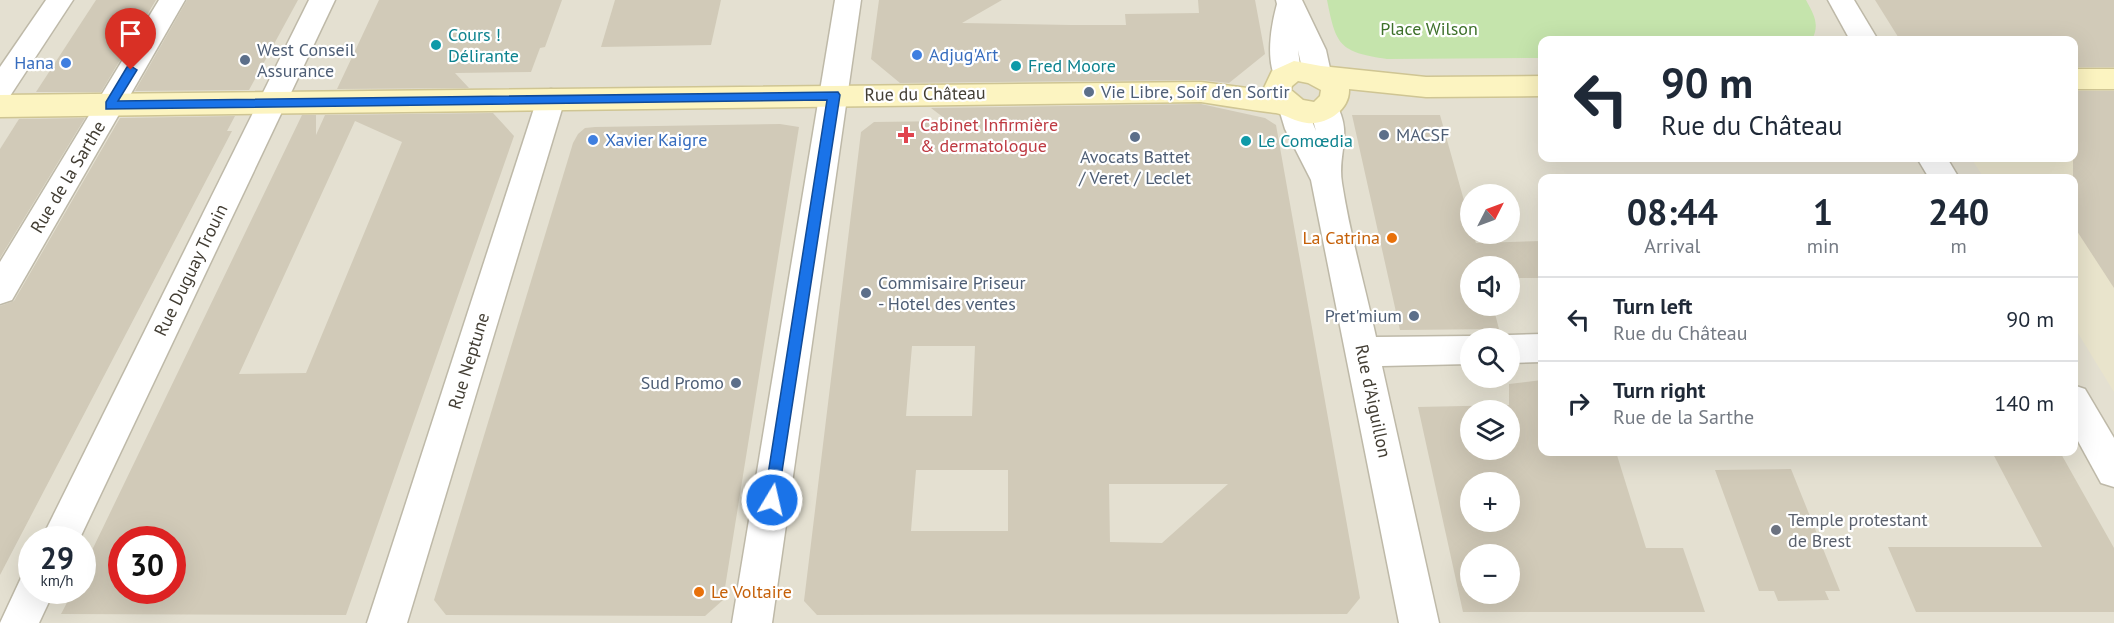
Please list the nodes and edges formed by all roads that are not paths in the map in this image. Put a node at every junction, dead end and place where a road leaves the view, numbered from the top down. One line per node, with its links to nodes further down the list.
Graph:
1 (60, 0): 14 (street)
2 (172, 0): 19 (street, Rue de la Sarthe)
3 (322, 0): 18 (street, Rue Duguay Trouin)
4 (848, 0): 16 (street)
5 (1841, 0): 7 (street)
6 (1289, 3): 8 (street); 9 (street)
7 (1862, 36)
8 (1286, 75): 9 (main road); 15 (main road, Rue du Château); 22 (main road)
9 (1320, 75): 13 (main road); 21 (main road)
10 (2078, 79): 11 (main road)
11 (2114, 79)
12 (1538, 86): 13 (main road)
13 (1426, 87): 21 (main road)
14 (0, 89)
15 (1201, 92): 16 (main road, Rue du Château); 22 (main road, Rue du Château)
16 (834, 95): 17 (main road, Rue du Château); 35 (street)
17 (551, 99): 18 (main road, Rue du Château); 34 (street, Rue Neptune)
18 (272, 103): 19 (main road, Rue du Château); 31 (street, Rue Duguay Trouin)
19 (110, 105): 20 (main road, Rue du Château); 24 (street, Rue de la Sarthe)
20 (0, 106)
21 (1329, 106): 22 (main road); 23 (street, Rue d'Aiguillon)
22 (1290, 107): 23 (street, Rue d'Aiguillon)
23 (1326, 180): 28 (street, Rue d'Aiguillon)
24 (0, 291)
25 (1538, 348): 26 (street)
26 (1520, 349)
27 (1460, 350): 28 (street)
28 (1362, 352): 36 (street, Rue d'Aiguillon)
29 (2078, 409): 30 (street)
30 (2114, 471)
31 (67, 526)
32 (28, 604): 33 (street)
33 (19, 623)
34 (387, 623)
35 (752, 623)
36 (1419, 623)

